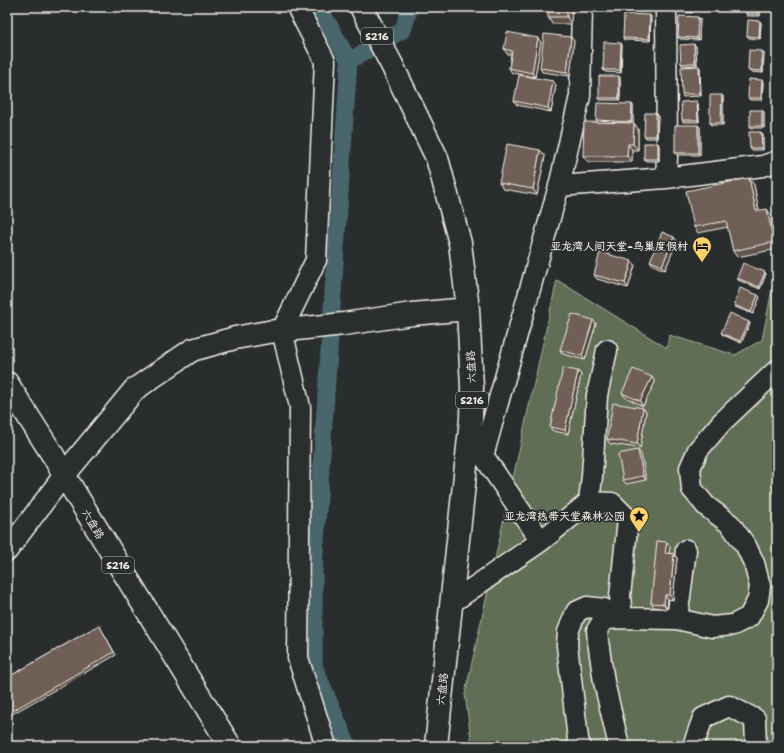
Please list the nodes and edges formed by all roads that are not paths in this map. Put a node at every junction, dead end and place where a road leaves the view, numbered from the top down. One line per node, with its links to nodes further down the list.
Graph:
1 (296, 7): 9 (street)
2 (361, 7): 8 (main road, 六盘路 / S216)
3 (582, 7): 7 (street)
4 (666, 7): 6 (street)
5 (777, 161): 6 (street)
6 (666, 178): 7 (street)
7 (559, 186): 14 (street)
8 (468, 309): 9 (main road); 13 (main road, 六盘路 / S216)
9 (289, 330): 15 (main road); 24 (street)
10 (607, 350): 16 (street)
11 (777, 370): 22 (street)
12 (7, 383): 15 (main road, 六盘路 / S216)
13 (469, 436): 14 (street); 20 (main road, 六盘路 / S216)
14 (483, 456): 17 (street)
15 (64, 475): 19 (street); 23 (main road, 六盘路 / S216)
16 (589, 502): 17 (street); 21 (street)
17 (541, 541): 20 (street)
18 (686, 550): 22 (street)
19 (7, 551)
20 (451, 603): 25 (main road, 六盘路 / S216)
21 (620, 618): 22 (street); 26 (street); 27 (street)
22 (677, 619)
23 (230, 746)
24 (326, 746)
25 (436, 746)
26 (580, 746)
27 (620, 746)
28 (693, 746): 29 (street)
29 (756, 746)

